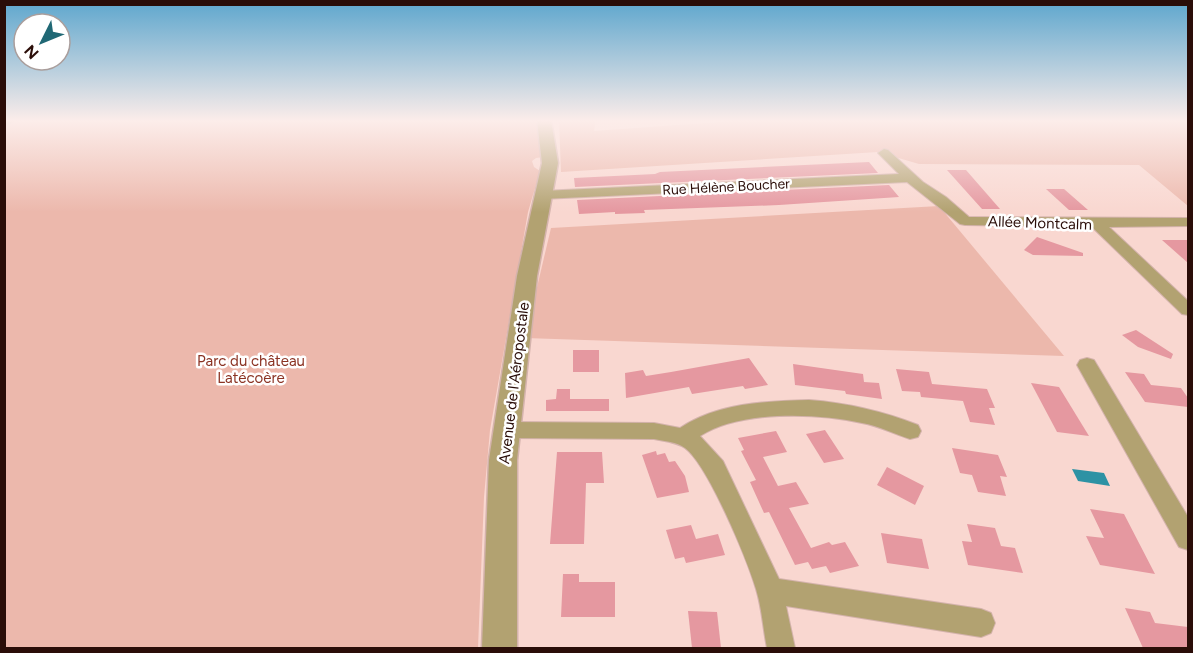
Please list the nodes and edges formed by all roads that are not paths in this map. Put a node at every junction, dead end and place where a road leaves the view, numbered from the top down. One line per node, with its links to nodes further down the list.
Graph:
1 (548, 150): 4 (street, Avenue de l'Aéropostale)
2 (884, 153): 3 (street)
3 (909, 178): 4 (street, Rue Hélène Boucher); 6 (street, Allée Montcalm)
4 (542, 195): 9 (street, Avenue de l'Aéropostale)
5 (1188, 222): 6 (street)
6 (1096, 223): 7 (street, Allée Montcalm)
7 (1188, 310)
8 (1087, 365): 12 (street)
9 (506, 430): 11 (street); 15 (street, Avenue de l'Aéropostale)
10 (910, 430): 11 (street)
11 (683, 437): 13 (street)
12 (1188, 539)
13 (770, 591): 14 (street); 16 (street)
14 (981, 623)
15 (499, 648)
16 (781, 648)

